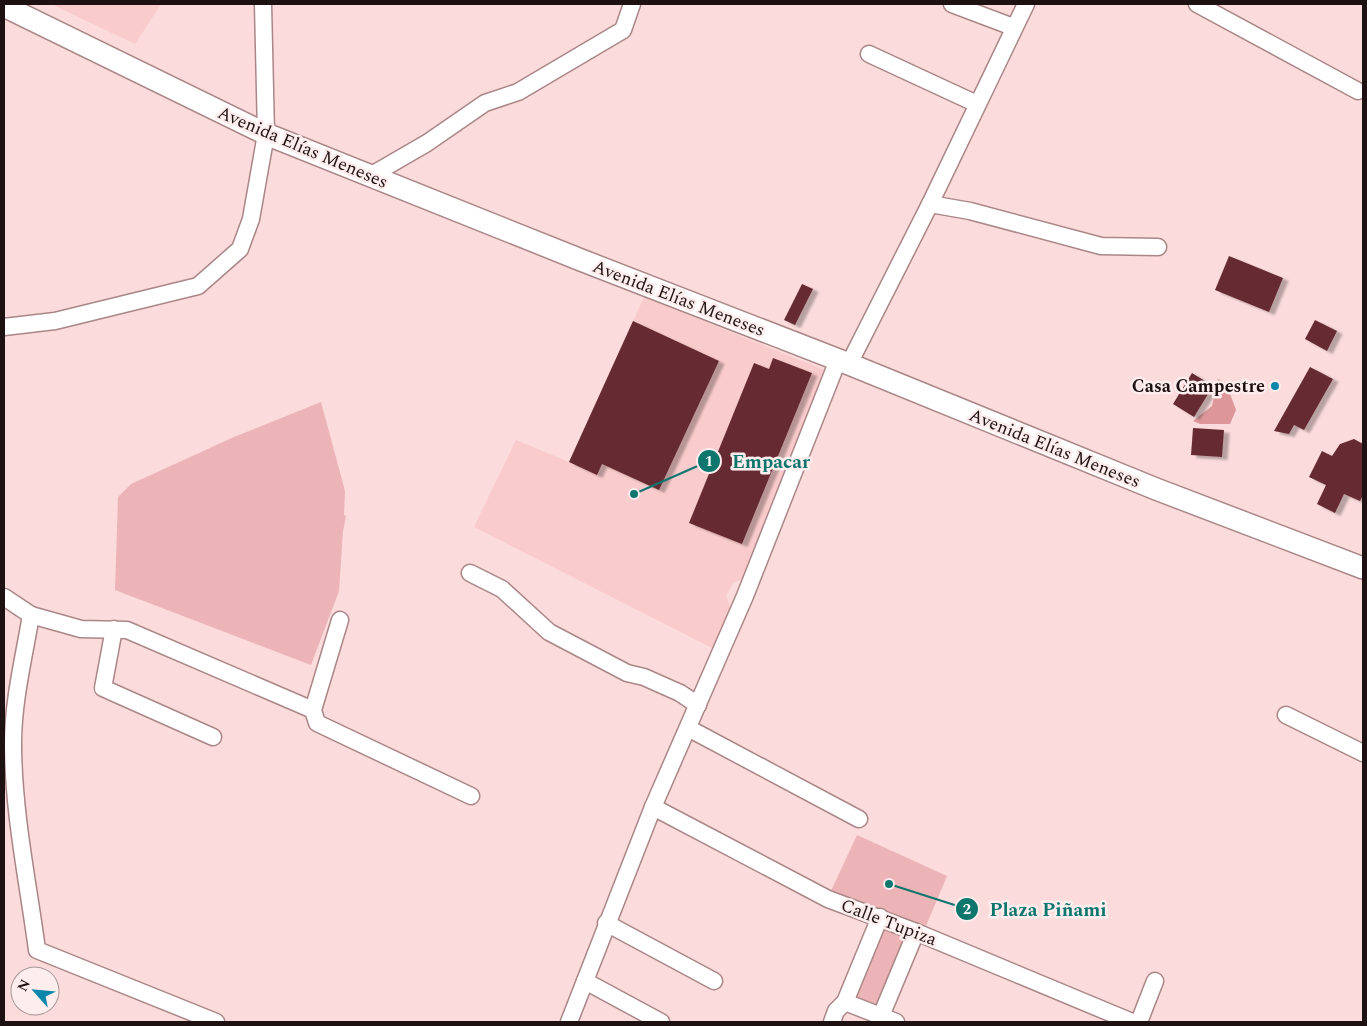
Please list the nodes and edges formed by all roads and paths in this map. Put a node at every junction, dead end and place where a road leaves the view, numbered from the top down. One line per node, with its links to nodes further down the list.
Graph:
1 (263, 4): 11 (street)
2 (632, 4): 12 (street)
3 (952, 4): 7 (street)
4 (1026, 4): 7 (street)
5 (1197, 4): 9 (street)
6 (4, 6): 11 (main road, Avenida Elías Meneses)
7 (1013, 28): 10 (street)
8 (869, 54): 10 (street)
9 (1358, 92)
10 (977, 104): 13 (street)
11 (266, 134): 12 (main road, Avenida Elías Meneses); 15 (street)
12 (370, 176): 16 (main road, Avenida Elías Meneses)
13 (930, 204): 14 (street); 16 (street)
14 (1158, 247)
15 (4, 327)
16 (844, 362): 17 (main road, Avenida Elías Meneses); 23 (street)
17 (1363, 568)
18 (470, 572): 23 (street)
19 (4, 597): 20 (street)
20 (31, 615): 22 (street); 28 (street)
21 (340, 620): 24 (street)
22 (114, 629): 24 (street); 27 (street)
23 (698, 705): 26 (street)
24 (313, 710): 30 (street)
25 (1286, 714): 29 (street)
26 (688, 728): 31 (street); 32 (street)
27 (213, 737)
28 (8, 741): 41 (street)
29 (1363, 753)
30 (471, 796)
31 (653, 807): 33 (street, Calle Tupiza); 34 (street)
32 (860, 819)
33 (880, 918): 35 (street, Calle Tupiza); 39 (street)
34 (606, 924): 36 (street); 37 (street)
35 (916, 932): 40 (street); 45 (street, Calle Tupiza)
36 (585, 981): 42 (street); 43 (street)
37 (714, 981)
38 (1155, 981): 46 (street)
39 (845, 1002): 40 (street); 44 (street)
40 (889, 1019)
41 (216, 1022)
42 (569, 1022)
43 (661, 1022)
44 (832, 1022)
45 (1132, 1022)
46 (1138, 1022)

